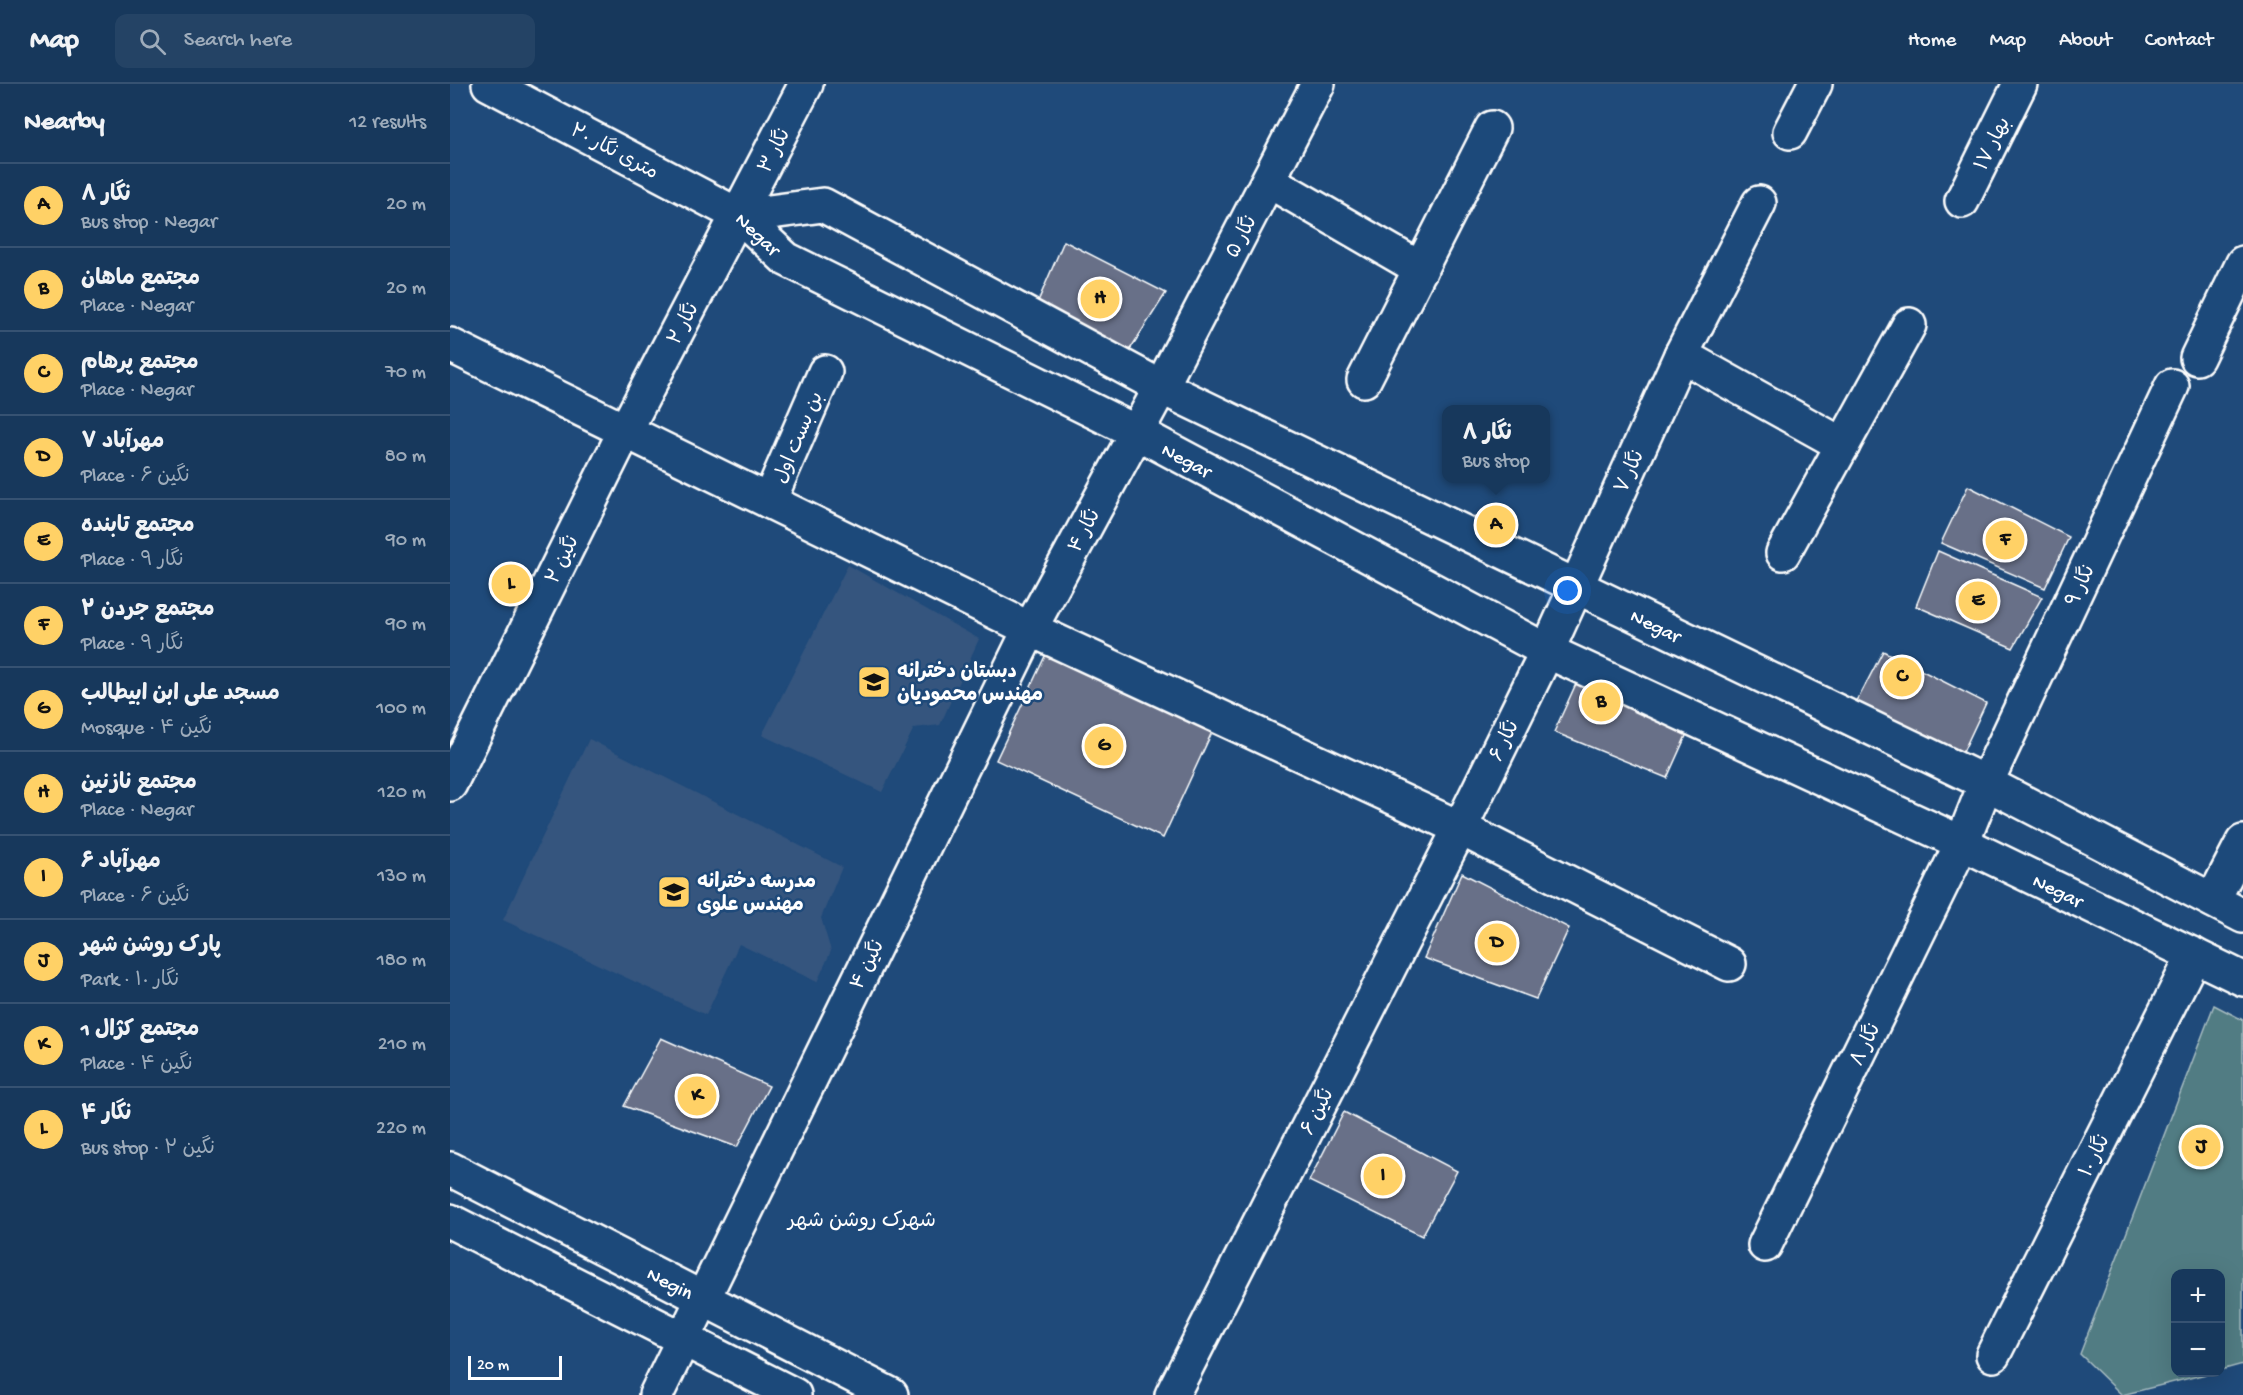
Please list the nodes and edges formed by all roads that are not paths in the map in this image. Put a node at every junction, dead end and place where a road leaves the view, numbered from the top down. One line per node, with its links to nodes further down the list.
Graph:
1 (489, 84): 11 (street, ۲۰ متری نگار)
2 (806, 84): 11 (street, نگار ۳)
3 (1318, 84): 8 (street, نگار ۵)
4 (1815, 84): 7 (street)
5 (2020, 84): 9 (street, بهار ۱۷)
6 (1492, 128): 13 (street)
7 (1790, 132)
8 (1269, 181): 13 (street); 21 (street, نگار ۵)
9 (1962, 201)
10 (1759, 203): 16 (street, نگار ۷)
11 (740, 216): 21 (street, Negar); 22 (street, نگار ۲); 23 (street, Negar)
12 (2243, 263): 17 (street)
13 (1421, 269): 19 (street)
14 (1909, 325): 24 (street)
15 (450, 345): 22 (street)
16 (1681, 355): 24 (street); 27 (street, نگار ۷)
17 (2197, 358)
18 (825, 372): 25 (street, بن بست اول)
19 (1364, 380)
20 (2172, 386): 30 (street, نگار ۹)
21 (1161, 387): 23 (street, نگار ۵); 27 (street, Negar)
22 (625, 431): 25 (street); 31 (street, نگین ۲)
23 (1136, 432): 28 (street, نگار ۴); 29 (street, Negar)
24 (1843, 445): 26 (street)
25 (769, 501): 28 (street)
26 (1783, 554)
27 (1575, 587): 29 (street, نگار ۷); 30 (street, Negar)
28 (1030, 629): 32 (street); 43 (street, نگین ۴)
29 (1546, 651): 32 (street, نگار ۶); 34 (street, Negar)
30 (1986, 783): 34 (street, نگار ۹); 35 (street, Negar)
31 (450, 784)
32 (1460, 828): 38 (street); 49 (street, نگین ۶)
33 (2243, 842): 35 (street)
34 (1962, 843): 37 (street, Negar); 42 (street, نگار ۸)
35 (2213, 900): 36 (street, Negar)
36 (2243, 916)
37 (2194, 955): 39 (street, Negar); 45 (street, نگار ۱۰)
38 (1729, 964)
39 (2243, 979)
40 (450, 1168): 43 (street, Negin)
41 (450, 1221): 44 (street)
42 (1765, 1245)
43 (702, 1299): 44 (street, نگین ۴); 48 (street, Negin)
44 (683, 1339): 46 (street, نگین ۴); 47 (street)
45 (1993, 1355)
46 (656, 1395)
47 (794, 1395)
48 (891, 1395)
49 (1172, 1395)

